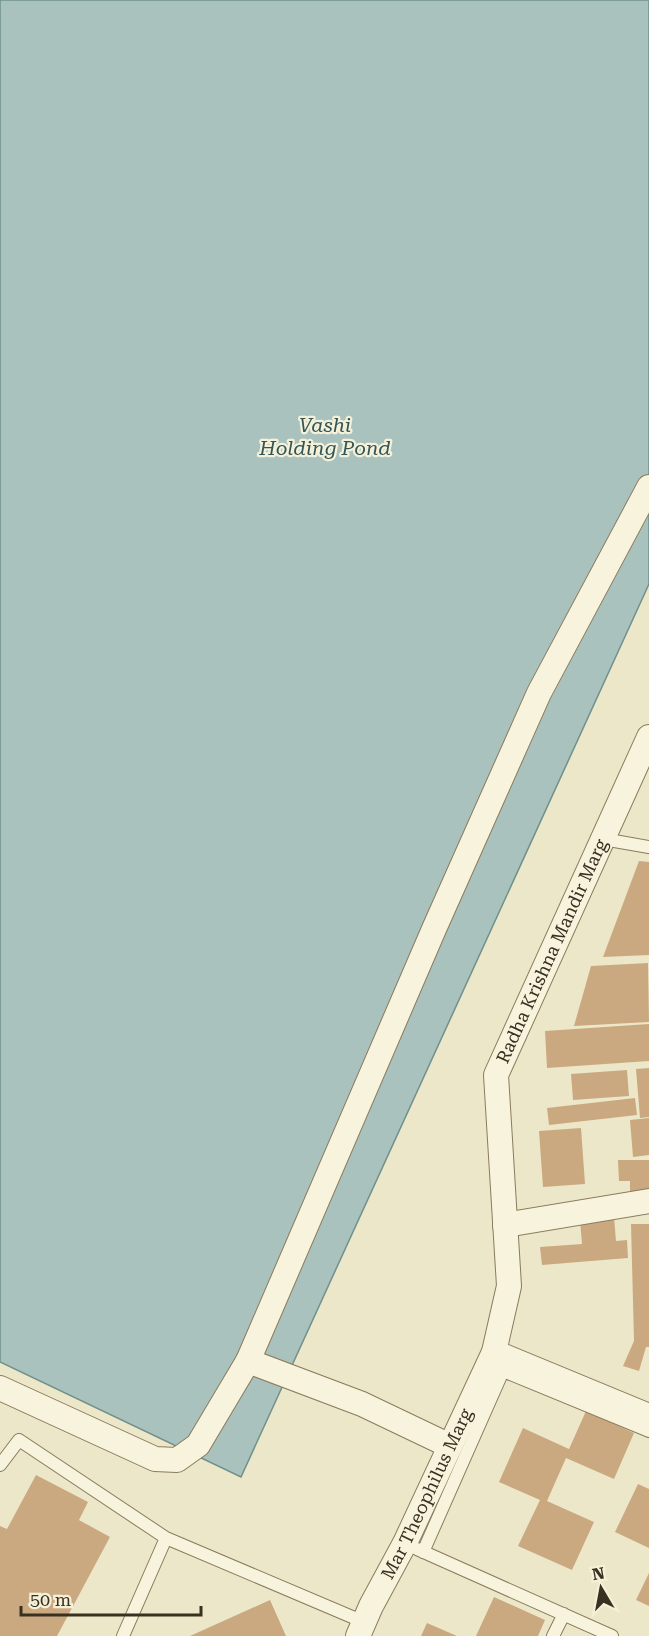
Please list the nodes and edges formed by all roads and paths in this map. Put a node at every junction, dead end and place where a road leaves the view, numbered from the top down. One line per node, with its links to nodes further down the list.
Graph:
1 (649, 487): 8 (street)
2 (649, 737): 3 (street, Radha Krishna Mandir Marg)
3 (603, 839): 4 (lane); 6 (street, Radha Krishna Mandir Marg)
4 (649, 847)
5 (649, 1201): 6 (street)
6 (505, 1225): 7 (street, Radha Krishna Mandir Marg)
7 (494, 1352): 10 (street); 12 (street, Mar Theophilus Marg)
8 (248, 1361): 9 (street); 12 (street)
9 (0, 1388)
10 (649, 1416)
11 (649, 1431): 15 (lane)
12 (450, 1446): 15 (street, Mar Theophilus Marg)
13 (0, 1465): 14 (lane)
14 (166, 1538): 17 (lane); 18 (lane)
15 (414, 1547): 16 (lane); 17 (street, Mar Theophilus Marg)
16 (564, 1614): 19 (lane); 20 (lane)
17 (361, 1629)
18 (123, 1636)
19 (553, 1636)
20 (612, 1636)

